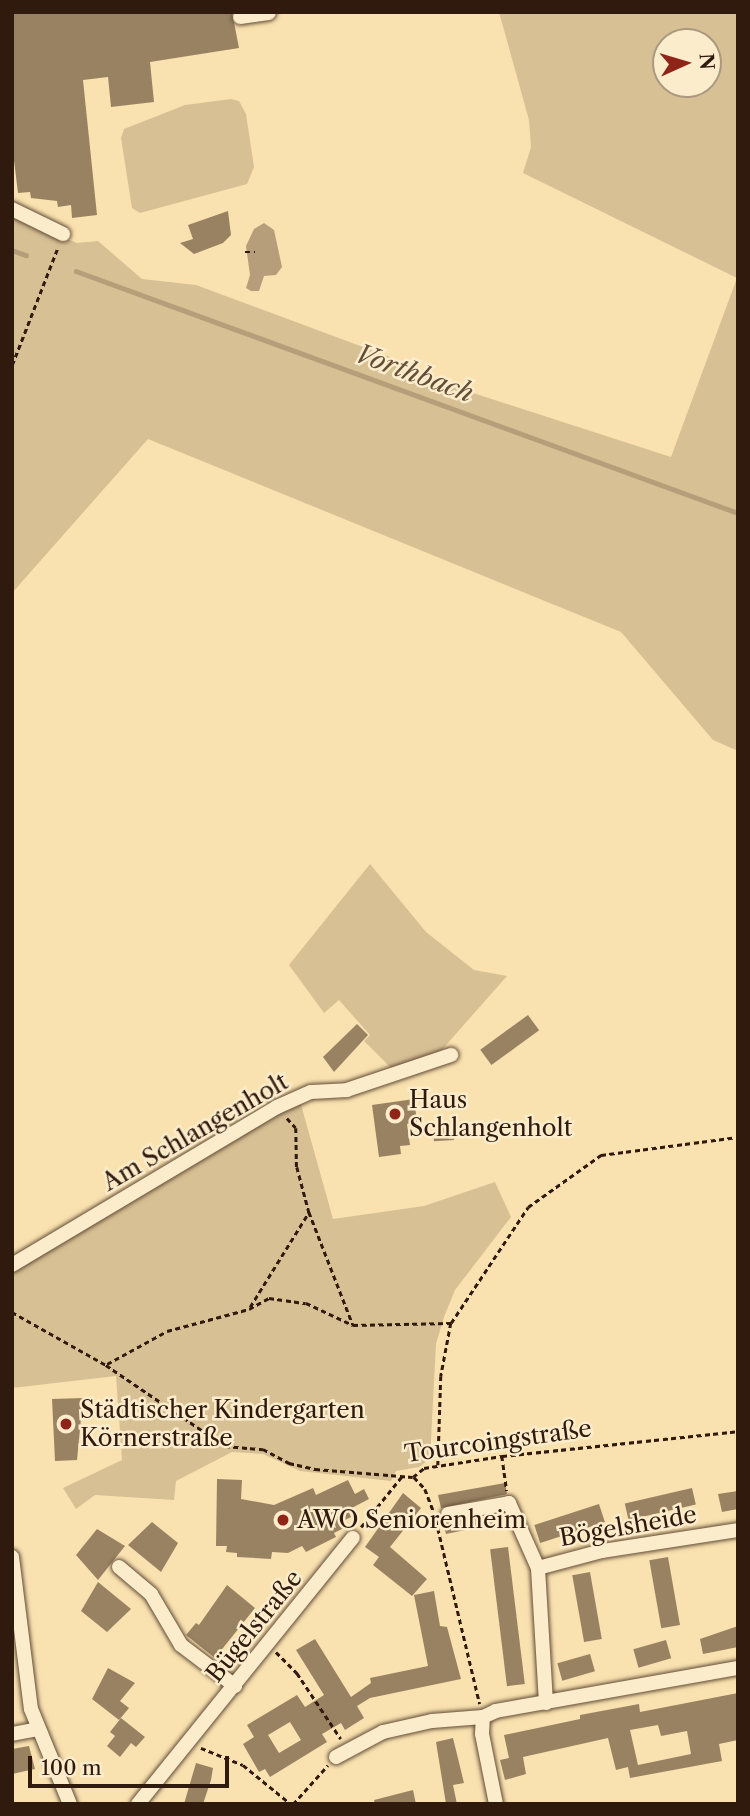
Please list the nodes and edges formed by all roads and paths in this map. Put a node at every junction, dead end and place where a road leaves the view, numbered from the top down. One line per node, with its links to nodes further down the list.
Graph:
1 (269, 13): 2 (street)
2 (240, 17)
3 (12, 209): 4 (street)
4 (63, 234): 7 (path)
5 (245, 252): 6 (path)
6 (255, 252)
7 (12, 365)
8 (451, 1055): 9 (street, Am Schlangenholt)
9 (277, 1107): 11 (path); 12 (street, Am Schlangenholt)
10 (738, 1137): 15 (path)
11 (309, 1212): 13 (path); 16 (path)
12 (12, 1265)
13 (248, 1309): 16 (path); 17 (path)
14 (12, 1312): 17 (path, Tourcoingstraße)
15 (451, 1323): 16 (path); 20 (path)
16 (353, 1325)
17 (106, 1365): 21 (path, Tourcoingstraße)
18 (738, 1431): 19 (path, Tourcoingstraße)
19 (502, 1456): 20 (path, Tourcoingstraße); 23 (path)
20 (438, 1465): 22 (path, Tourcoingstraße)
21 (403, 1475): 22 (path, Tourcoingstraße); 26 (path)
22 (413, 1477): 34 (path)
23 (509, 1503): 24 (street); 29 (street)
24 (448, 1514)
25 (738, 1530): 29 (street, Bögelsheide)
26 (353, 1538): 30 (street, Bügelstraße)
27 (12, 1557): 35 (street)
28 (119, 1567): 32 (street)
29 (538, 1569): 33 (street, Bögelsheide)
30 (268, 1645): 32 (street, Bügelstraße); 38 (path)
31 (738, 1668): 33 (street)
32 (235, 1686): 37 (street, Bügelstraße)
33 (547, 1703): 34 (street)
34 (483, 1717): 38 (street); 42 (street)
35 (38, 1729): 36 (street); 39 (street)
36 (12, 1734)
37 (189, 1742): 40 (street, Bügelstraße); 41 (path)
38 (342, 1754): 41 (path)
39 (70, 1804)
40 (138, 1804)
41 (292, 1804)
42 (496, 1804)

